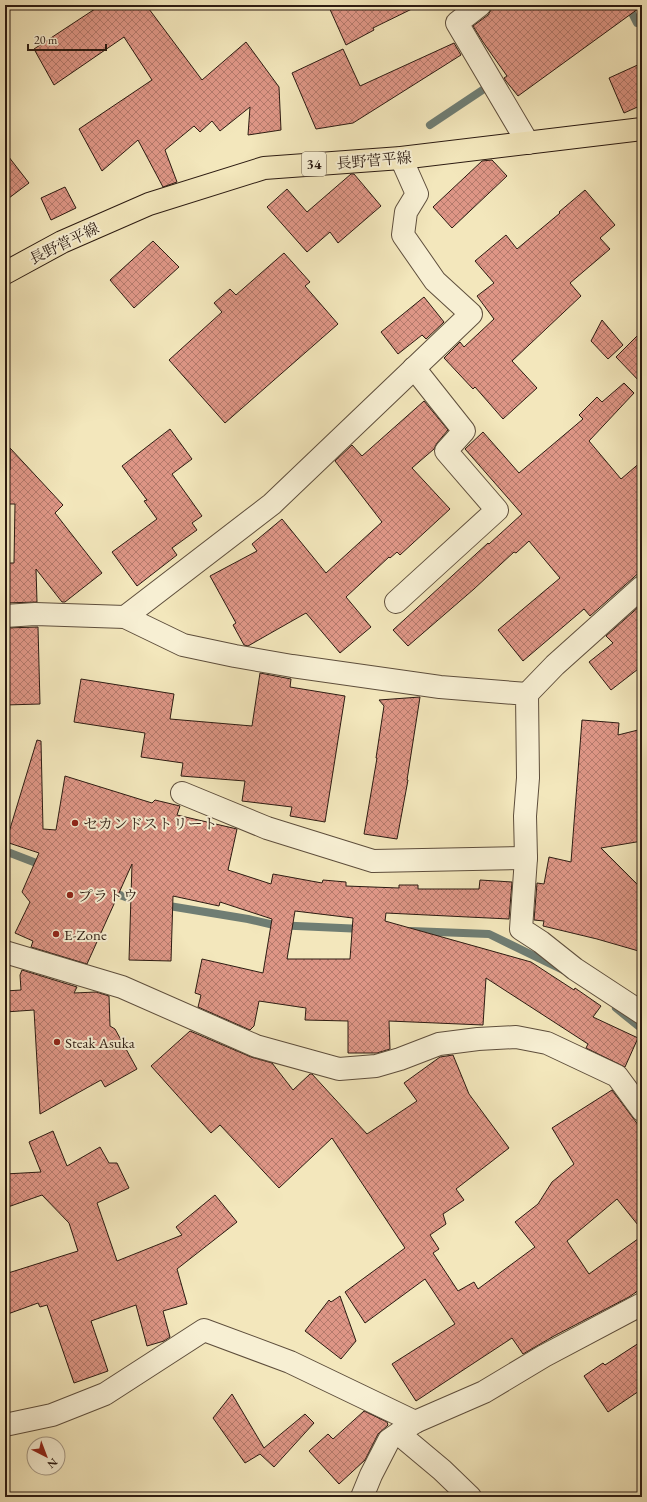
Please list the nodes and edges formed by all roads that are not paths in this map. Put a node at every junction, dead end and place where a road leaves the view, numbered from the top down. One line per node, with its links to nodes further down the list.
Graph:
1 (480, 5): 3 (street)
2 (642, 129): 3 (main road, 長野菅平線 / 34)
3 (528, 143): 4 (main road, 長野菅平線 / 34)
4 (402, 158): 5 (main road, 長野菅平線 / 34); 6 (street)
5 (5, 273)
6 (414, 368): 8 (street); 10 (street)
7 (642, 588): 11 (street)
8 (396, 602)
9 (5, 616): 10 (street)
10 (125, 617): 11 (street)
11 (527, 694): 13 (street)
12 (182, 793): 13 (street)
13 (526, 858): 15 (street)
14 (5, 952): 16 (street)
15 (642, 1013)
16 (642, 1110)
17 (642, 1304): 19 (street)
18 (5, 1425): 19 (street)
19 (407, 1428): 20 (street); 21 (street)
20 (362, 1497)
21 (470, 1497)

